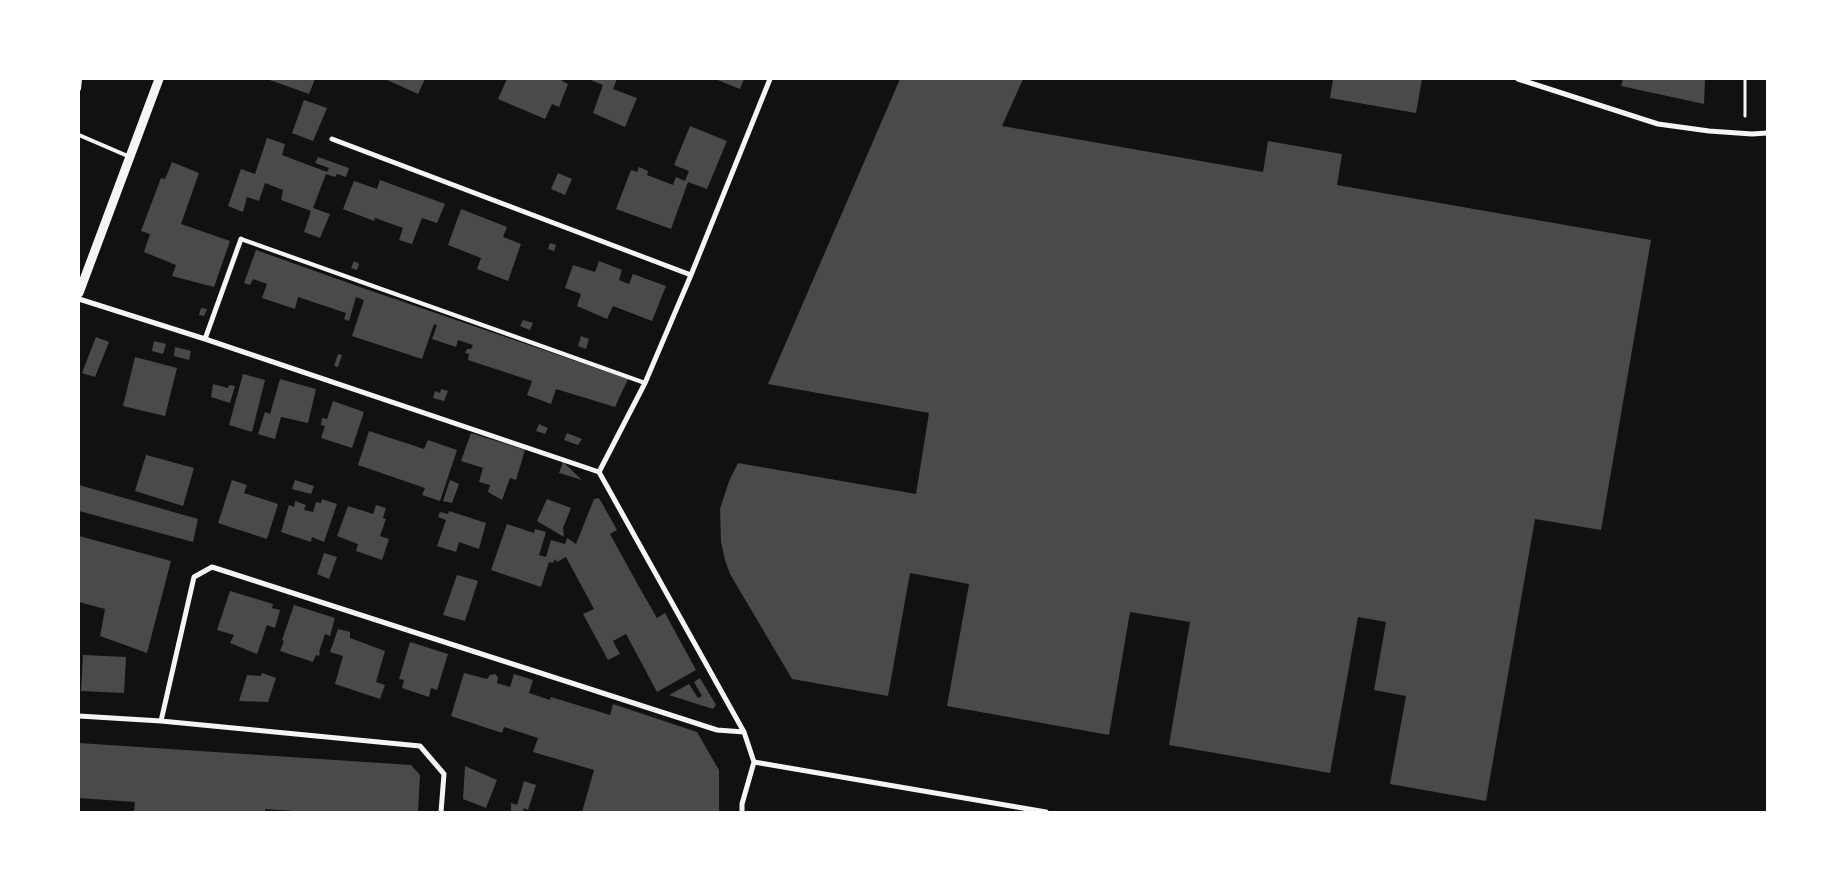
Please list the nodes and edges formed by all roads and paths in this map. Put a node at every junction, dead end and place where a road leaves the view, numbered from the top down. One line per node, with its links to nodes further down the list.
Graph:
1 (80, 79): 6 (lane)
2 (159, 79): 11 (street)
3 (770, 79): 13 (street)
4 (1518, 79): 7 (street)
5 (1745, 79): 7 (path)
6 (79, 89)
7 (1745, 133): 8 (street)
8 (1767, 133)
9 (79, 135): 11 (lane)
10 (332, 138): 13 (street)
11 (130, 157): 14 (street)
12 (241, 239): 16 (street); 17 (lane)
13 (691, 275): 17 (street)
14 (79, 293)
15 (79, 299): 16 (street)
16 (205, 339): 18 (street)
17 (644, 382): 18 (street)
18 (599, 472): 21 (street)
19 (79, 716): 20 (street)
20 (162, 721): 21 (street); 23 (street)
21 (744, 732): 22 (street)
22 (754, 762): 24 (street); 25 (street)
23 (441, 812)
24 (742, 812)
25 (1046, 812)

